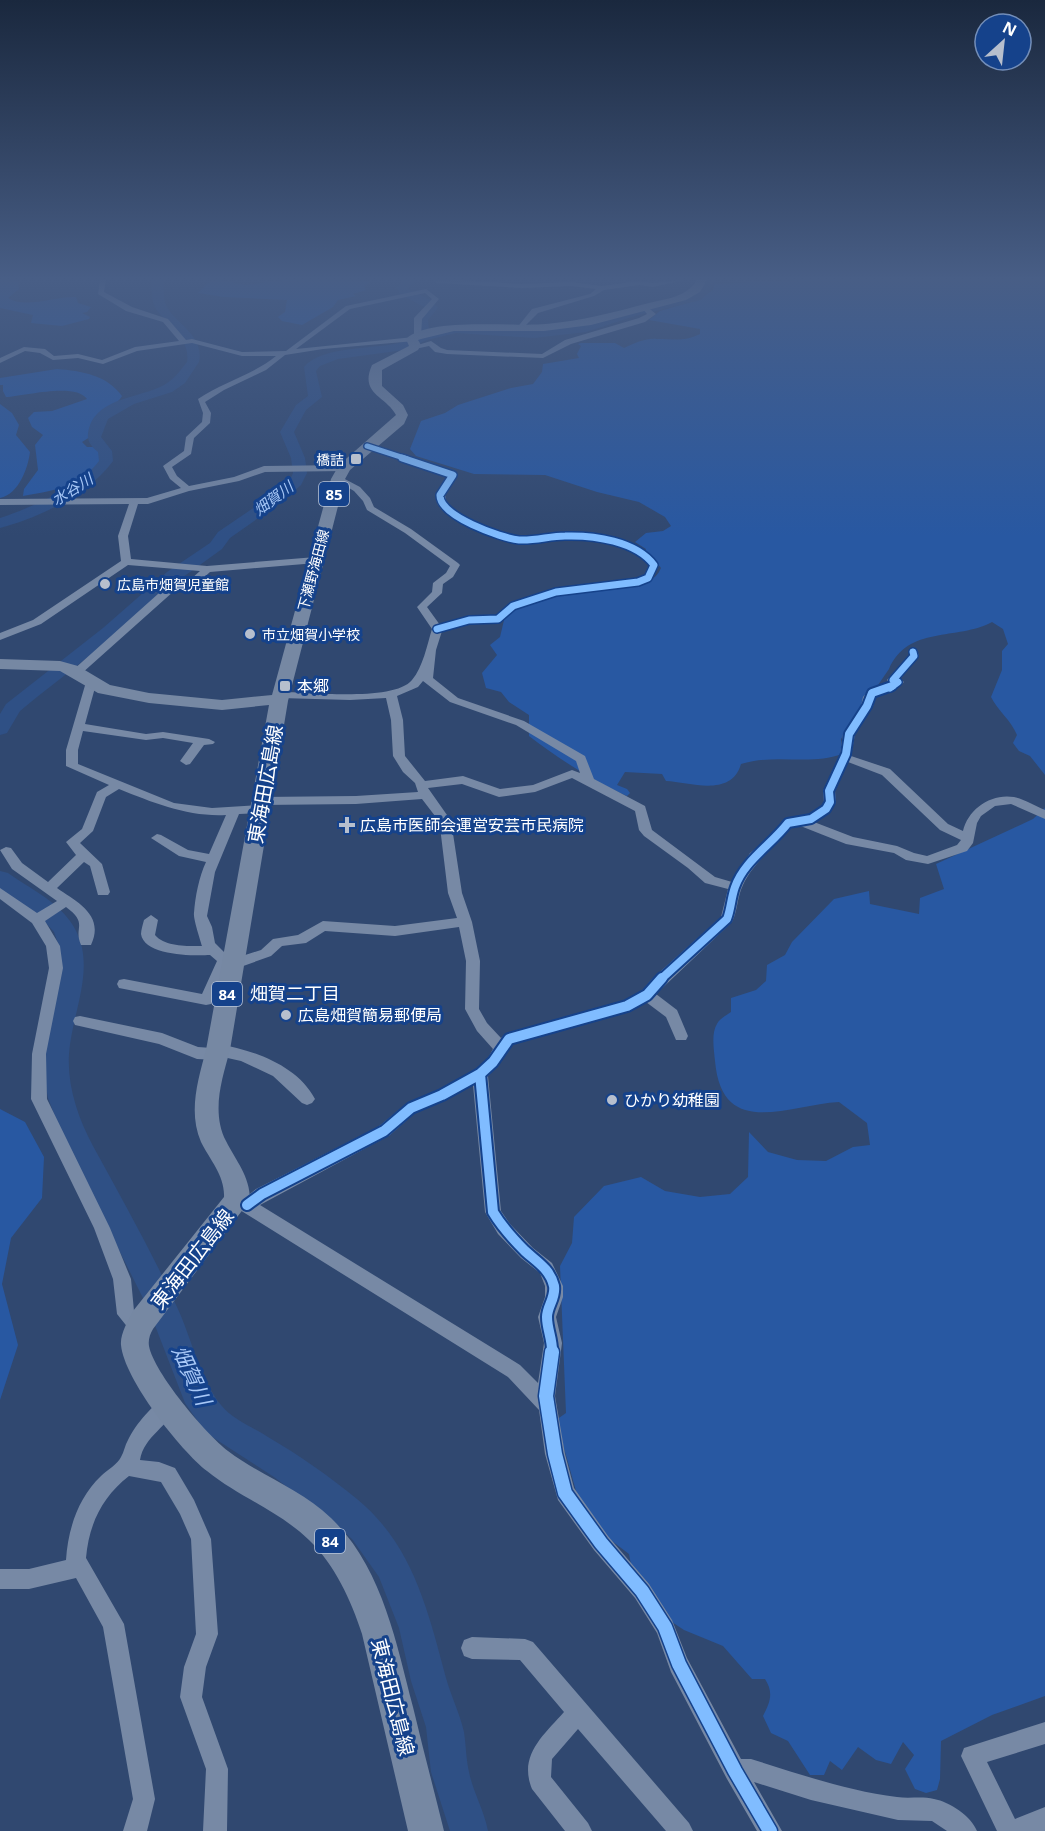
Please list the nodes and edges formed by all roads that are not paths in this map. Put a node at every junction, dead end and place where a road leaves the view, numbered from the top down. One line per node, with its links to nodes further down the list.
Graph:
1 (268, 365): 5 (street)
2 (380, 365): 3 (main road, 85)
3 (367, 446): 4 (main road, 85); 11 (street)
4 (341, 473): 5 (street); 8 (main road, 下瀬野海田線 / 85); 11 (street)
5 (187, 489): 7 (street)
6 (0, 502): 7 (street)
7 (134, 502): 9 (street)
8 (316, 560): 10 (street); 18 (main road, 下瀬野海田線 / 85)
9 (126, 562): 10 (street); 12 (street)
10 (202, 569): 16 (street)
11 (437, 629): 13 (street)
12 (0, 637)
13 (431, 651): 17 (street); 22 (street)
14 (914, 652): 20 (street)
15 (0, 665): 16 (main road, 東海田広島線)
16 (75, 673): 18 (main road, 東海田広島線); 19 (street)
17 (391, 695): 18 (street); 24 (street)
18 (280, 698): 25 (main road, 東海田広島線 / 84)
19 (80, 728): 21 (street); 23 (street)
20 (844, 757): 28 (street); 30 (street)
21 (186, 761)
22 (589, 781): 24 (street); 34 (street)
23 (118, 785): 26 (street); 32 (street)
24 (424, 790): 25 (street); 41 (street)
25 (261, 805): 26 (street); 44 (main road, 東海田広島線 / 84)
26 (234, 811): 33 (street)
27 (1045, 815): 30 (street)
28 (801, 822): 30 (street); 34 (street)
29 (157, 838): 33 (street)
30 (968, 838)
31 (6, 851): 35 (street)
32 (83, 855): 35 (street); 37 (street)
33 (213, 859): 43 (street)
34 (735, 887): 46 (street)
35 (49, 888): 38 (street)
36 (0, 892): 39 (street)
37 (103, 892)
38 (64, 902): 39 (street); 42 (street)
39 (39, 919): 54 (street)
40 (151, 920): 43 (street)
41 (465, 922): 44 (street); 49 (street)
42 (86, 942)
43 (212, 950): 44 (street)
44 (230, 962): 45 (street); 50 (main road, 東海田広島線 / 84)
45 (124, 984)
46 (647, 995): 48 (street); 49 (street)
47 (80, 1021): 50 (street)
48 (681, 1036)
49 (501, 1048): 51 (street)
50 (217, 1052): 52 (street); 53 (main road, 東海田広島線 / 84)
51 (480, 1074): 53 (street); 55 (street)
52 (307, 1099)
53 (242, 1202): 54 (main road, 東海田広島線); 55 (street)
54 (141, 1324): 56 (main road, 東海田広島線 / 84)
55 (546, 1404): 63 (street)
56 (169, 1405): 57 (street); 67 (main road, 東海田広島線 / 84)
57 (130, 1464): 58 (street); 66 (street)
58 (79, 1567): 59 (street); 65 (street)
59 (0, 1579)
60 (472, 1648): 61 (street)
61 (579, 1711): 68 (street); 69 (street)
62 (1045, 1732): 72 (street)
63 (735, 1771): 70 (street); 71 (street)
64 (1045, 1819): 73 (street)
65 (135, 1831)
66 (215, 1831)
67 (426, 1831)
68 (580, 1831)
69 (681, 1831)
70 (770, 1831)
71 (965, 1831)
72 (1009, 1831)
73 (1014, 1831)

